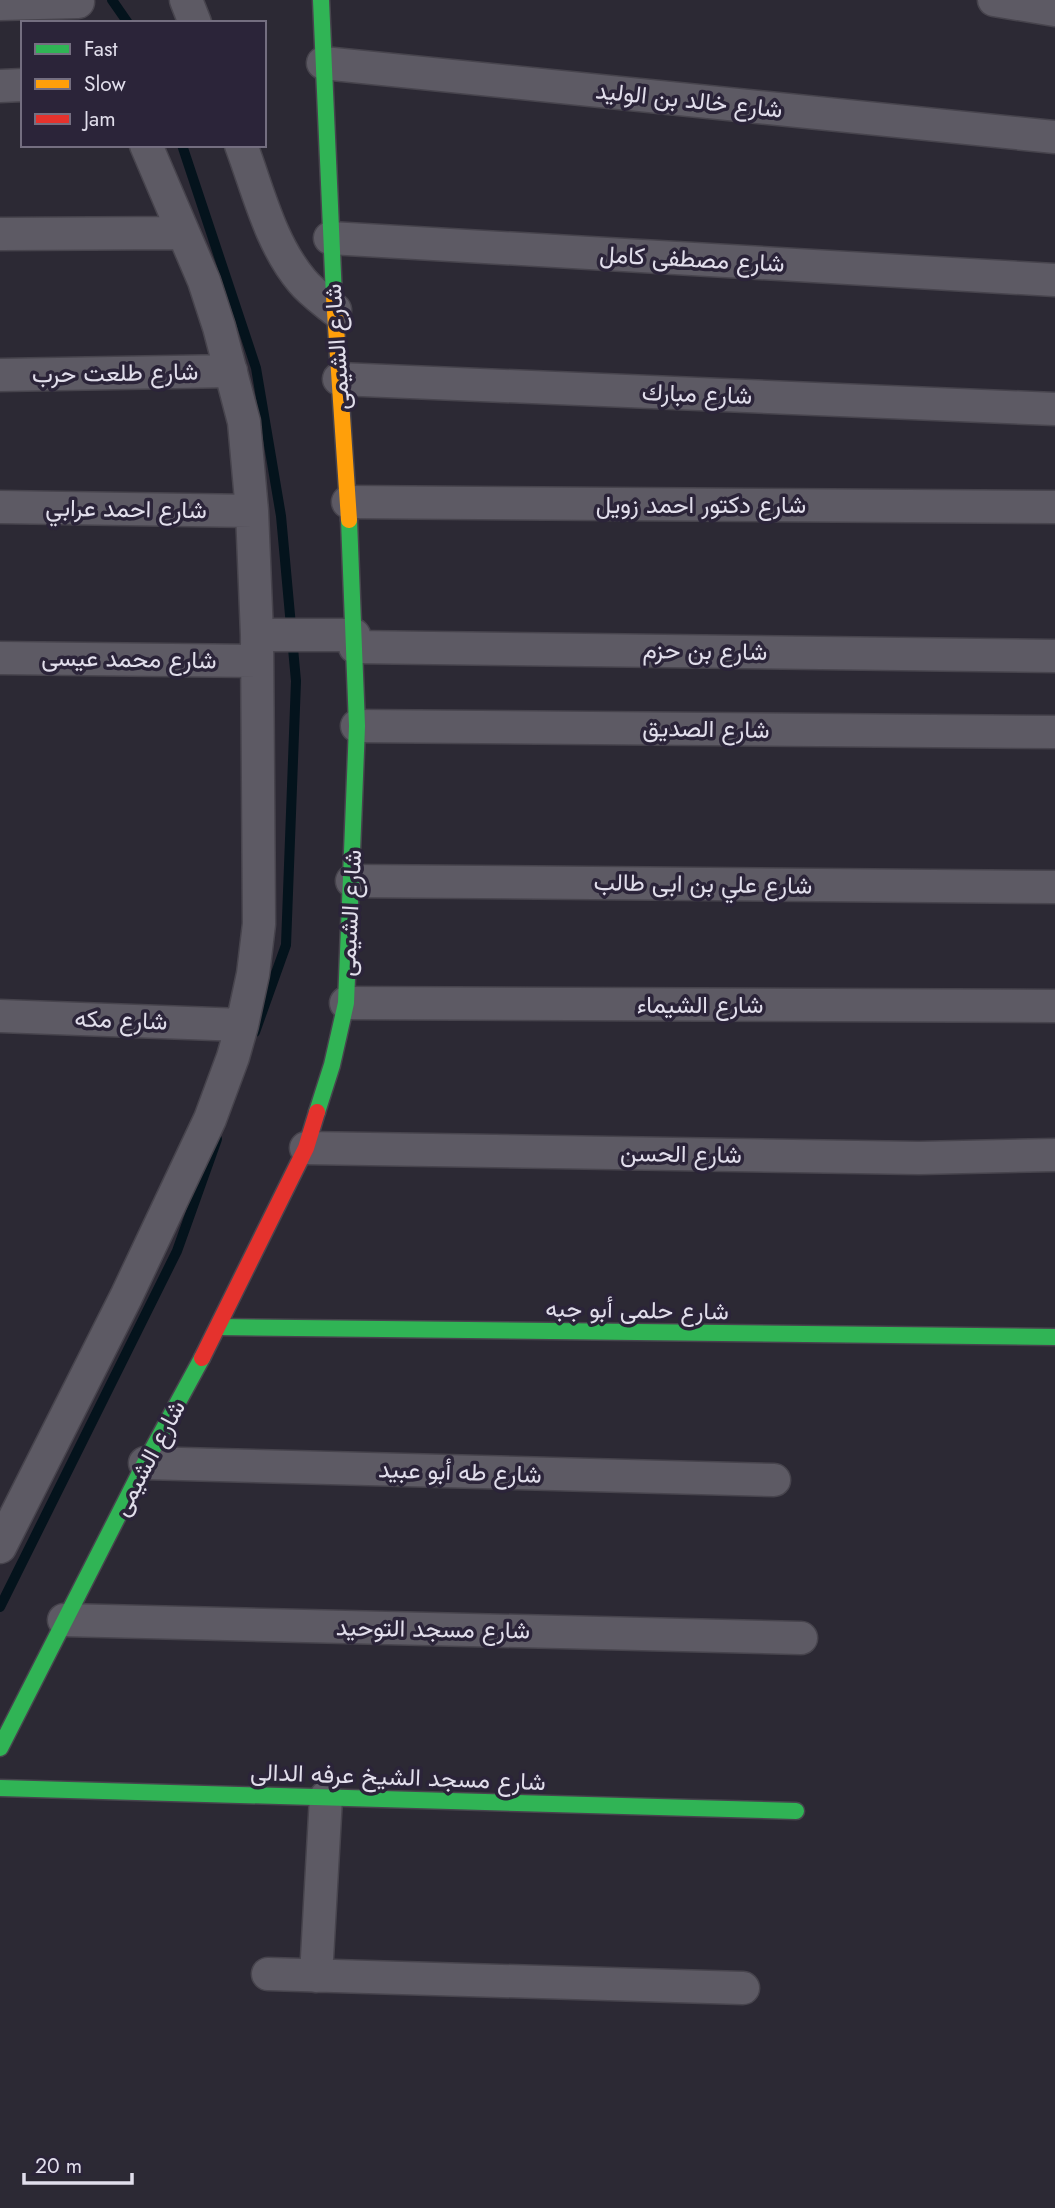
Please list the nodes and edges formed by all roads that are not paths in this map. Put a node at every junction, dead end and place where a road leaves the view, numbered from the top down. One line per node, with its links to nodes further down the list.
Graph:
1 (186, 0): 7 (street)
2 (321, 0): 8 (street, شارع الشيمى)
3 (994, 0): 6 (street)
4 (0, 4): 5 (street)
5 (81, 8)
6 (1055, 10)
7 (194, 21)
8 (323, 63): 11 (street, شارع خالد بن الوليد); 16 (street, شارع الشيمى)
9 (21, 85): 10 (street)
10 (0, 86)
11 (1055, 137)
12 (147, 147): 14 (street)
13 (242, 147): 18 (street)
14 (183, 233): 15 (street); 19 (street)
15 (0, 234)
16 (330, 238): 17 (street, شارع مصطفى كامل); 18 (street, شارع الشيمى)
17 (1055, 280)
18 (335, 310): 21 (street, شارع الشيمى)
19 (231, 371): 20 (street, شارع طلعت حرب); 26 (street)
20 (0, 376)
21 (339, 379): 22 (street, شارع مبارك); 23 (street, شارع الشيمى)
22 (1055, 409)
23 (348, 502): 25 (street, شارع دكتور احمد زويل); 27 (street, شارع الشيمى)
24 (0, 507): 26 (street, شارع احمد عرابي)
25 (1055, 507)
26 (252, 511): 28 (street)
27 (355, 641): 28 (street, شارع بن حزم); 29 (street, شارع بن حزم); 31 (street, شارع الشيمى)
28 (257, 648): 30 (street, شارع محمد عيسى); 38 (street)
29 (1055, 656)
30 (0, 657)
31 (357, 726): 32 (street, شارع الصديق); 33 (street, شارع الشيمى)
32 (1055, 732)
33 (352, 881): 34 (street, شارع علي بن ابى طالب); 35 (street, شارع الشيمى)
34 (1055, 887)
35 (346, 1003): 36 (street, شارع الشيماء); 39 (street, شارع الشيمى)
36 (1055, 1006)
37 (0, 1016): 38 (street, شارع مكه)
38 (242, 1025): 45 (street)
39 (306, 1148): 40 (street, شارع الحسن); 41 (street, شارع الشيمى)
40 (1055, 1155)
41 (219, 1327): 42 (street, شارع حلمى أبو جبه); 43 (street, شارع الشيمى)
42 (1055, 1337)
43 (145, 1463): 44 (street, شارع طه أبو عبيد); 46 (street, شارع الشيمى)
44 (774, 1480)
45 (0, 1547)
46 (64, 1620): 47 (street, شارع مسجد التوحيد); 48 (street, شارع الشيمى)
47 (801, 1638)
48 (0, 1748)
49 (0, 1788): 50 (street, شارع مسجد الشيخ عرفه الدالى)
50 (326, 1797): 51 (street, شارع مسجد الشيخ عرفه الدالى); 53 (street)
51 (796, 1811)
52 (268, 1975): 53 (street)
53 (316, 1976): 54 (street)
54 (743, 1988)

